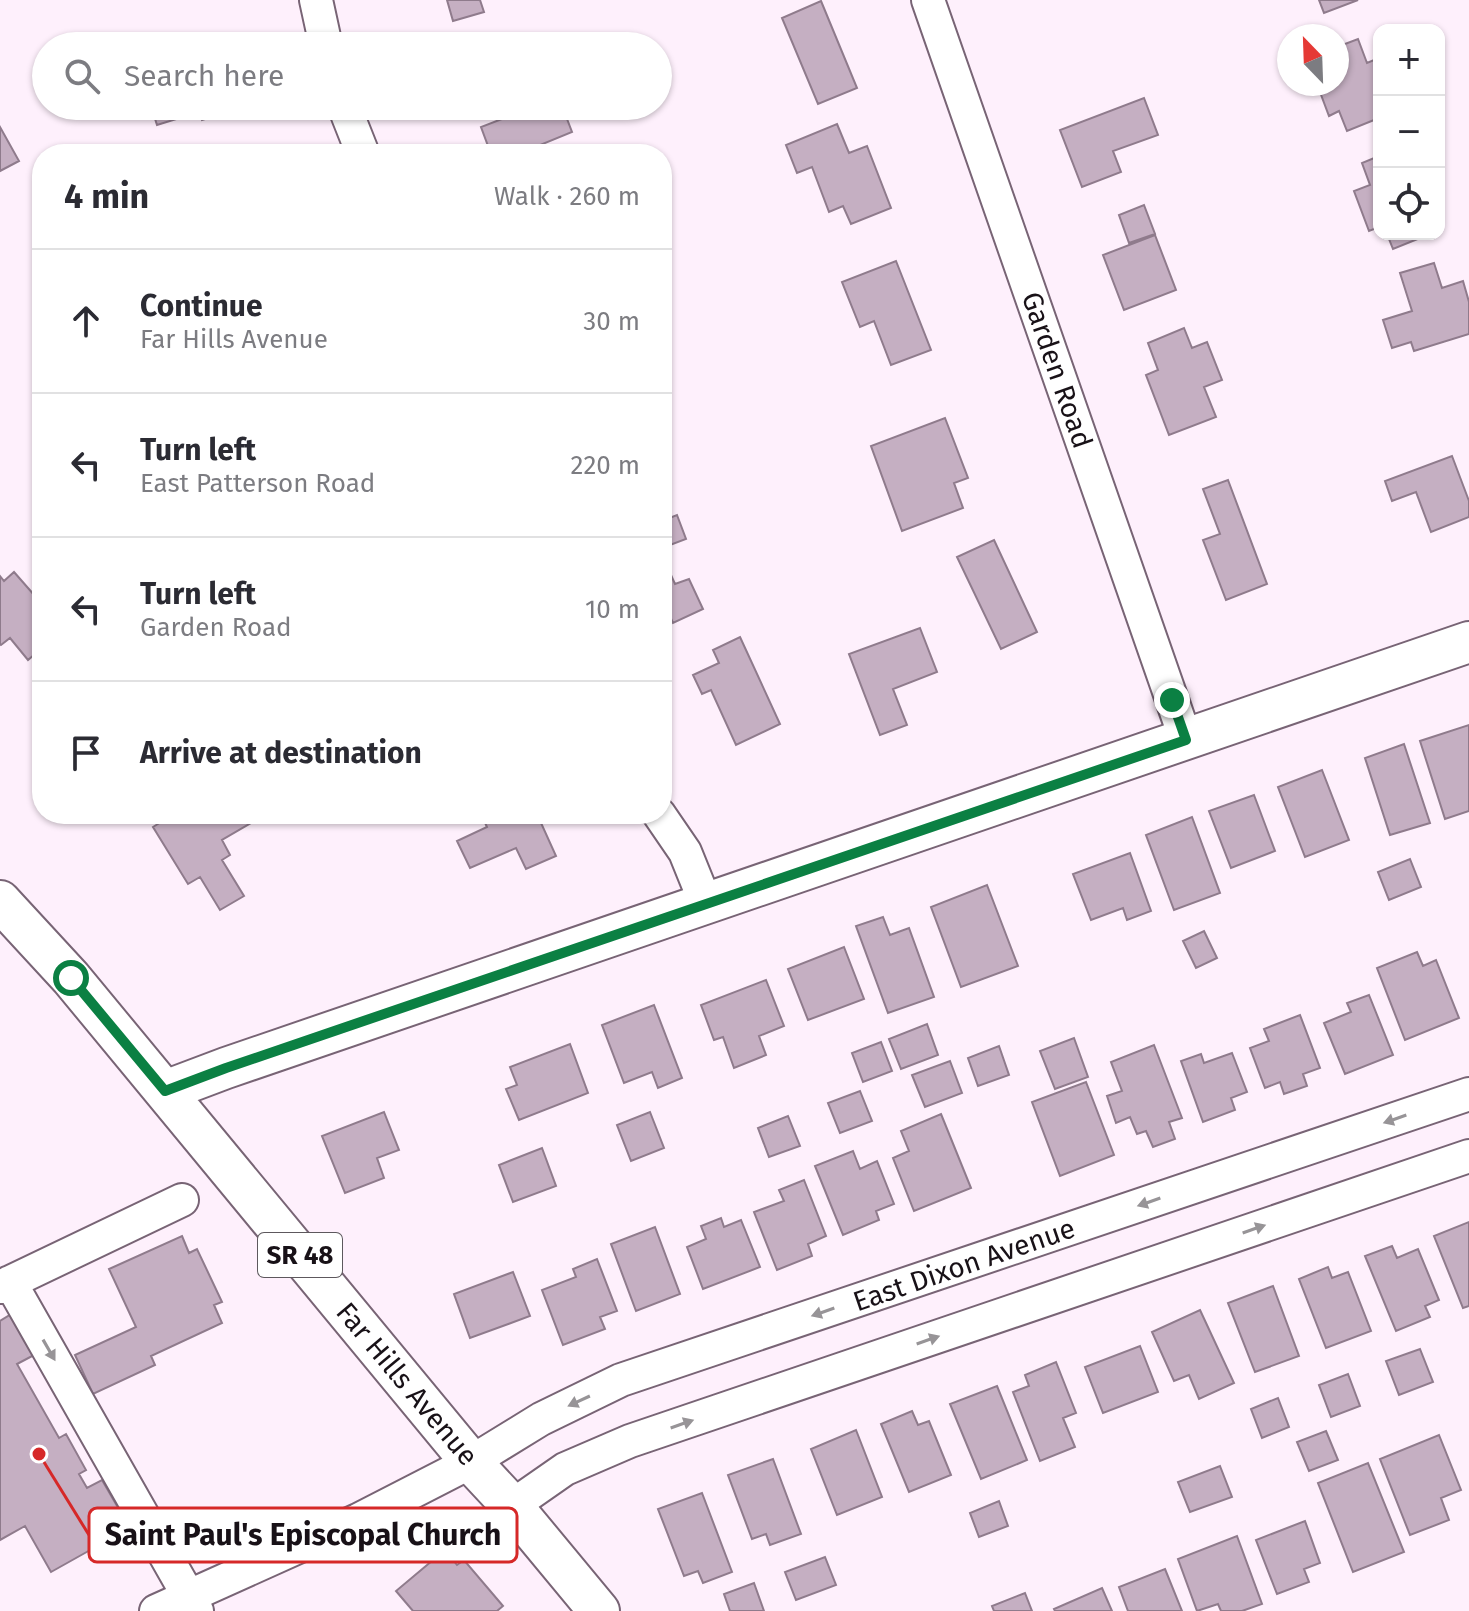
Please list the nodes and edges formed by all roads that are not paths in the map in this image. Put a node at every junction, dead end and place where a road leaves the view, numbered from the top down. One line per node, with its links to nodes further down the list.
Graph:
1 (316, 0): 3 (street)
2 (928, 0): 7 (street, Garden Road)
3 (323, 32)
4 (350, 120): 5 (street)
5 (359, 144)
6 (1469, 642): 7 (main road)
7 (1186, 740): 10 (main road)
8 (666, 824): 10 (street)
9 (0, 901): 11 (main road, Far Hills Avenue / SR 48)
10 (706, 904): 11 (main road)
11 (165, 1091): 16 (main road, Far Hills Avenue / SR 48)
12 (1469, 1094): 16 (street, East Dixon Avenue, one-way to 16)
13 (1469, 1156): 17 (street, one-way to 13)
14 (182, 1200): 15 (street)
15 (5, 1284): 18 (street, one-way to 18)
16 (471, 1462): 17 (main road, Far Hills Avenue / SR 48); 18 (street, East Dixon Avenue)
17 (512, 1506): 20 (main road, Far Hills Avenue / SR 48)
18 (194, 1603): 19 (street, East Dixon Avenue)
19 (156, 1611)
20 (599, 1611)

